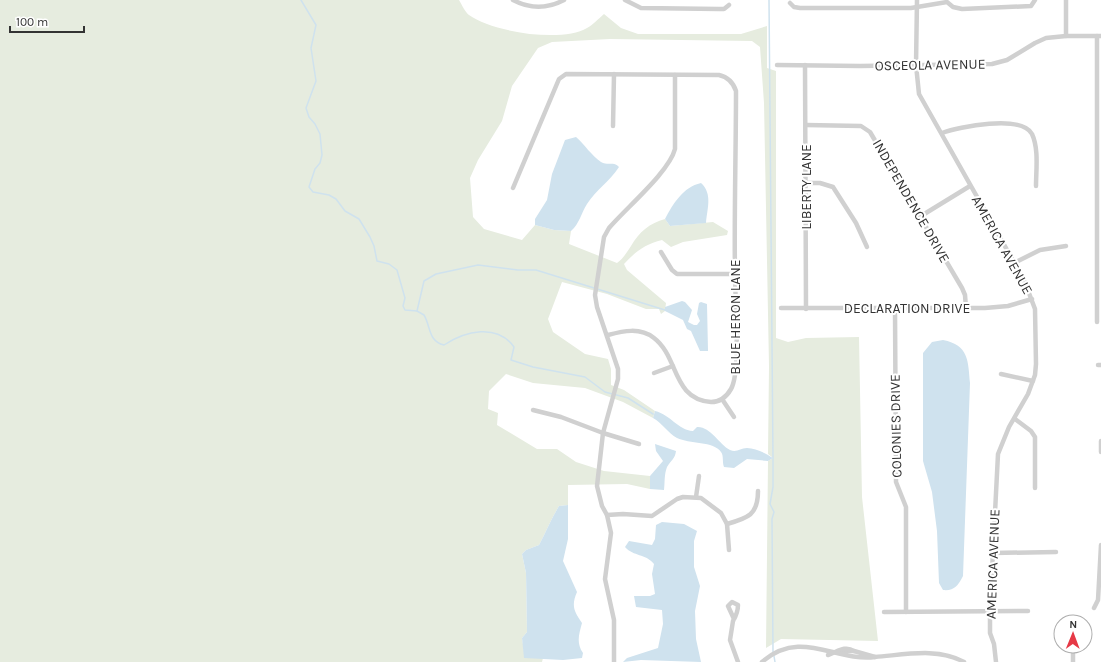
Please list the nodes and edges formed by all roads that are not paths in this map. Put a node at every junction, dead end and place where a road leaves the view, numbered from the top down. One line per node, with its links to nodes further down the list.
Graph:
1 (514, 0): 2 (street)
2 (564, 0)
3 (625, 0): 9 (street)
4 (917, 0): 10 (street, AMERICA AVENUE)
5 (1035, 0): 7 (street)
6 (1066, 0): 11 (street)
7 (947, 1): 10 (street)
8 (790, 3): 10 (street)
9 (729, 5)
10 (917, 6): 15 (street, AMERICA AVENUE)
11 (1066, 36): 12 (street, OSCEOLA AVENUE); 15 (street, OSCEOLA AVENUE)
12 (1099, 36): 20 (street)
13 (777, 65): 14 (street, OSCEOLA AVENUE)
14 (805, 65): 15 (street, OSCEOLA AVENUE); 18 (street, LIBERTY LANE)
15 (916, 65): 21 (street, AMERICA AVENUE)
16 (614, 74): 17 (street); 19 (street); 25 (street)
17 (675, 75): 32 (street, BLUE HERON LANE); 39 (street)
18 (806, 125): 22 (street, LIBERTY LANE); 26 (street, INDEPENDENCE DRIVE)
19 (614, 126)
20 (1099, 128): 29 (street)
21 (942, 133): 23 (street, AMERICA AVENUE); 24 (street)
22 (807, 183): 28 (street); 36 (street, LIBERTY LANE)
23 (970, 186): 26 (street); 31 (street, AMERICA AVENUE)
24 (1036, 186)
25 (513, 188)
26 (920, 216): 35 (street, INDEPENDENCE DRIVE)
27 (1066, 246): 31 (street)
28 (867, 247)
29 (1099, 247): 38 (street)
30 (661, 252): 32 (street)
31 (1014, 262): 33 (street, AMERICA AVENUE)
32 (735, 274): 44 (street, BLUE HERON LANE)
33 (1032, 299): 35 (street, DECLARATION DRIVE); 43 (street, AMERICA AVENUE)
34 (781, 308): 36 (street, DECLARATION DRIVE)
35 (966, 308): 37 (street, DECLARATION DRIVE)
36 (806, 309): 37 (street, DECLARATION DRIVE)
37 (895, 309): 66 (street, COLONIES DRIVE)
38 (1097, 322)
39 (608, 335): 40 (street); 48 (street)
40 (673, 366): 41 (street); 44 (street)
41 (654, 373)
42 (1001, 374): 43 (street)
43 (1033, 381): 47 (street, AMERICA AVENUE)
44 (722, 399): 46 (street)
45 (533, 410): 48 (street)
46 (734, 417)
47 (1015, 419): 53 (street); 61 (street, AMERICA AVENUE)
48 (603, 433): 50 (street); 56 (street)
49 (1101, 441): 51 (street)
50 (639, 444)
51 (1101, 452)
52 (699, 476): 55 (street)
53 (1035, 488)
54 (758, 491): 57 (street)
55 (696, 497): 56 (street); 57 (street)
56 (608, 516): 70 (street)
57 (727, 524): 59 (street)
58 (1101, 545): 62 (street)
59 (729, 550)
60 (1056, 552): 61 (street)
61 (993, 553): 63 (street, AMERICA AVENUE)
62 (1094, 608)
63 (990, 611): 64 (street); 66 (street); 74 (street, AMERICA AVENUE)
64 (1028, 611)
65 (884, 612): 66 (street)
66 (906, 612)
67 (734, 620): 71 (street)
68 (828, 655): 69 (street); 69 (street); 72 (street)
69 (875, 657): 73 (street)
70 (614, 662)
71 (738, 662)
72 (762, 662)
73 (964, 662)
74 (996, 662)

